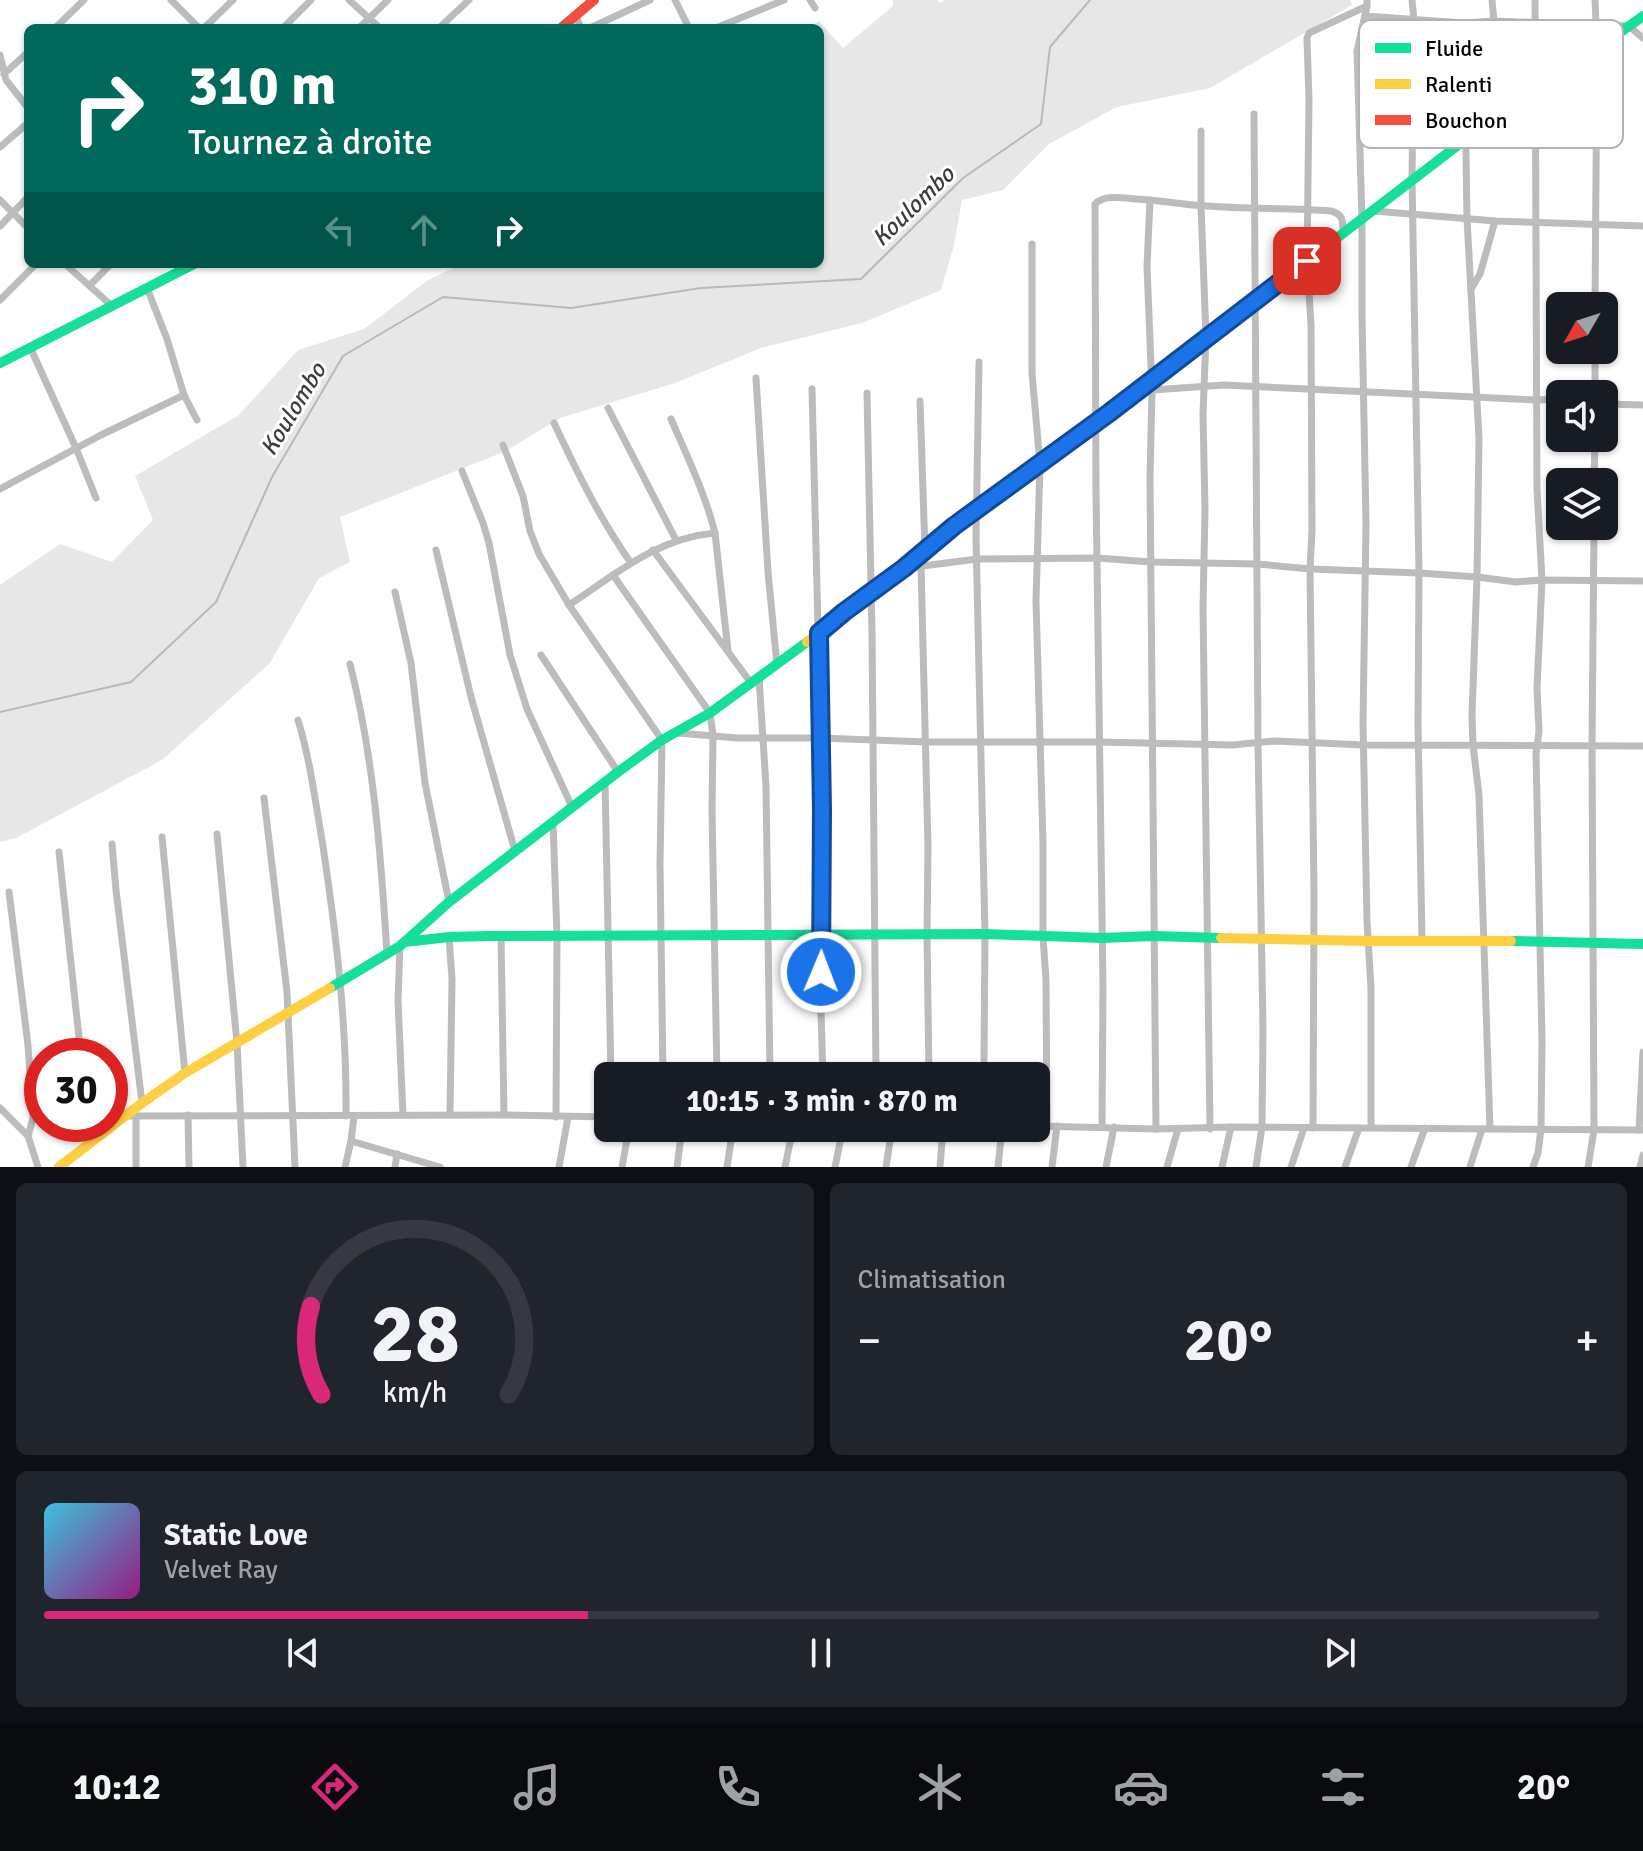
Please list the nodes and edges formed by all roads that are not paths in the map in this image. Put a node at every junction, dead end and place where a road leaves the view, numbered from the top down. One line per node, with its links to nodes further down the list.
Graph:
1 (84, 0): 26 (street)
2 (171, 0): 27 (street)
3 (233, 0): 28 (street)
4 (311, 0): 29 (street)
5 (349, 0): 21 (street)
6 (388, 0): 21 (street)
7 (469, 0): 32 (street)
8 (594, 0): 18 (street)
9 (650, 0): 35 (street)
10 (675, 0): 36 (street)
11 (784, 0): 37 (street)
12 (810, 0): 17 (street)
13 (1412, 0): 23 (street)
14 (1492, 0): 24 (street)
15 (1535, 0): 25 (street)
16 (1367, 3): 19 (street); 64 (street)
17 (815, 8)
18 (576, 16): 33 (street); 34 (street)
19 (1365, 16): 22 (street); 23 (street)
20 (1643, 16): 39 (street)
21 (369, 18): 30 (street); 31 (street)
22 (1364, 20)
23 (1414, 20)
24 (1494, 20)
25 (1534, 20)
26 (59, 24)
27 (198, 24)
28 (206, 24)
29 (287, 24)
30 (363, 24)
31 (376, 24)
32 (443, 24)
33 (566, 24)
34 (579, 24)
35 (599, 24)
36 (687, 24)
37 (726, 24)
38 (1623, 26): 39 (street)
39 (1629, 26): 40 (street); 41 (street)
40 (1623, 30)
41 (1643, 38)
42 (1359, 42): 48 (street)
43 (24, 56): 45 (street)
44 (0, 58): 45 (street)
45 (4, 74): 46 (street)
46 (24, 103)
47 (1254, 114): 63 (street)
48 (1359, 119)
49 (24, 126): 51 (street)
50 (1201, 131): 62 (street)
51 (0, 147)
52 (1360, 148): 69 (street)
53 (1412, 148): 58 (street)
54 (1454, 148): 58 (street)
55 (1466, 148): 68 (street)
56 (1535, 148): 71 (street)
57 (1596, 148): 73 (street)
58 (1412, 179): 65 (street); 67 (street)
59 (0, 200): 66 (street)
60 (1150, 200): 62 (street); 95 (street); 114 (street)
61 (24, 201): 66 (street)
62 (1201, 206): 63 (street); 90 (street)
63 (1256, 209): 64 (street); 88 (street)
64 (1307, 209): 76 (street); 78 (street)
65 (1373, 211): 67 (street); 69 (street)
66 (13, 213): 72 (street); 74 (street)
67 (1413, 215): 68 (street); 102 (street)
68 (1467, 219): 70 (street); 85 (street)
69 (1362, 220): 76 (street); 100 (street)
70 (1495, 221): 71 (street); 85 (street)
71 (1536, 222): 73 (street); 105 (street)
72 (24, 224)
73 (1595, 224): 75 (street); 86 (street)
74 (0, 226)
75 (1643, 226)
76 (1343, 234): 78 (street)
77 (1032, 244): 117 (street)
78 (1307, 261): 88 (street); 99 (street)
79 (32, 268): 87 (street)
80 (70, 268): 83 (street)
81 (107, 268): 83 (street)
82 (186, 268): 84 (street)
83 (90, 285): 89 (street)
84 (147, 288): 89 (street); 103 (street)
85 (1471, 289): 104 (street)
86 (1595, 292)
87 (0, 300)
88 (1255, 300): 90 (street); 97 (street)
89 (112, 306): 91 (street)
90 (1206, 337): 95 (street); 96 (street)
91 (30, 347): 93 (street); 116 (street)
92 (979, 362): 121 (street)
93 (0, 363)
94 (756, 378): 152 (street)
95 (1152, 385): 96 (street); 114 (street); 131 (street)
96 (1204, 386): 97 (street); 132 (street)
97 (1257, 386): 99 (street); 134 (street)
98 (812, 389): 148 (street)
99 (1311, 390): 100 (street); 137 (street)
100 (1365, 391): 102 (street); 138 (street)
101 (867, 393): 146 (street)
102 (1416, 394): 104 (street); 139 (street)
103 (184, 395): 112 (street); 116 (street)
104 (1476, 396): 105 (street); 141 (street)
105 (1536, 400): 106 (street); 143 (street)
106 (1546, 400)
107 (920, 401): 127 (street)
108 (1618, 404): 109 (street)
109 (1643, 405)
110 (608, 408): 123 (street)
111 (671, 419): 122 (street)
112 (197, 420)
113 (554, 423): 133 (street)
114 (1095, 423): 117 (street); 128 (street)
115 (503, 445): 147 (street)
116 (76, 448): 119 (street); 120 (street)
117 (1040, 464): 121 (street); 130 (street)
118 (462, 471): 179 (street)
119 (0, 489)
120 (96, 498)
121 (976, 509): 127 (street); 129 (street)
122 (715, 533): 123 (street); 149 (street)
123 (676, 540): 126 (street)
124 (1594, 540): 142 (street)
125 (436, 550): 184 (street)
126 (653, 550): 133 (street); 149 (street)
127 (925, 550): 136 (street)
128 (1097, 558): 130 (street); 131 (street); 165 (street)
129 (977, 559): 130 (street); 135 (street); 163 (street)
130 (1037, 559): 164 (street)
131 (1151, 562): 132 (street); 167 (street)
132 (1204, 562): 134 (street); 168 (street)
133 (631, 563): 140 (street)
134 (1258, 564): 137 (street); 166 (street)
135 (921, 565): 136 (street); 162 (street)
136 (904, 568): 146 (street)
137 (1310, 569): 138 (street); 169 (street)
138 (1366, 571): 139 (street); 170 (street)
139 (1419, 573): 141 (street); 171 (street)
140 (613, 575): 147 (street); 154 (street)
141 (1477, 577): 143 (street); 172 (street)
142 (1594, 579): 143 (street); 144 (street); 173 (street)
143 (1542, 580): 175 (street)
144 (1643, 581)
145 (395, 592): 187 (street)
146 (871, 592): 148 (street); 161 (street)
147 (569, 605): 160 (street)
148 (819, 633): 152 (street); 158 (street)
149 (728, 651): 153 (street)
150 (541, 655): 176 (street)
151 (350, 664): 212 (street)
152 (777, 665): 153 (street)
153 (755, 680): 154 (street); 159 (street)
154 (710, 713): 156 (street); 157 (street)
155 (298, 720): 213 (street)
156 (675, 732): 157 (street); 160 (street)
157 (713, 736): 159 (street); 191 (street)
158 (820, 738): 159 (street); 161 (street); 193 (street)
159 (763, 739): 192 (street)
160 (662, 740): 176 (street); 197 (street)
161 (873, 740): 162 (street); 194 (street)
162 (926, 742): 163 (street); 188 (street)
163 (980, 742): 164 (street); 189 (street)
164 (1040, 742): 165 (street); 200 (street)
165 (1099, 742): 167 (street); 201 (street)
166 (1258, 743): 168 (street); 169 (street); 203 (street)
167 (1153, 744): 168 (street); 198 (street)
168 (1205, 744): 202 (street)
169 (1312, 744): 170 (street); 204 (street)
170 (1364, 745): 171 (street); 205 (street)
171 (1418, 745): 172 (street); 206 (street)
172 (1473, 745): 175 (street); 207 (street)
173 (1592, 746): 174 (street); 175 (street); 209 (street)
174 (1643, 746)
175 (1537, 747): 208 (street)
176 (618, 772): 177 (street)
177 (605, 782): 179 (street); 190 (street)
178 (264, 798): 214 (street)
179 (572, 807): 180 (street)
180 (553, 822): 184 (street); 196 (street)
181 (217, 834): 217 (street)
182 (162, 837): 228 (street)
183 (112, 844): 229 (street)
184 (515, 851): 187 (street)
185 (59, 852): 216 (street)
186 (9, 892): 215 (street)
187 (449, 902): 210 (street)
188 (927, 934): 189 (street); 194 (street); 226 (street)
189 (985, 934): 200 (street); 219 (street)
190 (608, 935): 196 (street); 197 (street); 220 (street)
191 (715, 935): 192 (street); 197 (street); 222 (street)
192 (768, 935): 193 (street); 223 (street)
193 (822, 935): 194 (street); 224 (street)
194 (874, 935): 225 (street)
195 (501, 936): 196 (street); 199 (street); 235 (street)
196 (557, 936): 241 (street)
197 (661, 936): 221 (street)
198 (1153, 936): 201 (street); 202 (street); 254 (street)
199 (449, 937): 210 (street); 234 (street)
200 (1043, 937): 201 (street); 227 (street)
201 (1102, 938): 246 (street)
202 (1209, 938): 203 (street); 256 (street)
203 (1261, 939): 204 (street); 249 (street)
204 (1313, 940): 205 (street); 250 (street)
205 (1368, 941): 206 (street); 252 (street)
206 (1422, 941): 207 (street)
207 (1485, 942): 208 (street); 257 (street)
208 (1539, 942): 209 (street); 258 (street)
209 (1593, 943): 211 (street); 259 (street)
210 (402, 944): 212 (street); 233 (street)
211 (1643, 944)
212 (387, 954): 213 (street)
213 (341, 981): 214 (street); 239 (street)
214 (288, 1014): 217 (street); 238 (street)
215 (27, 1038)
216 (79, 1038)
217 (237, 1043): 228 (street); 237 (street)
218 (1643, 1052): 260 (street)
219 (984, 1060)
220 (611, 1062)
221 (663, 1062)
222 (717, 1062)
223 (770, 1062)
224 (823, 1062)
225 (876, 1062)
226 (929, 1062)
227 (1047, 1062)
228 (185, 1073): 229 (street)
229 (142, 1103): 231 (street)
230 (0, 1108): 261 (street)
231 (128, 1114)
232 (188, 1115): 236 (street); 237 (street); 278 (street)
233 (403, 1115): 234 (street); 239 (street)
234 (450, 1115): 235 (street)
235 (504, 1115): 241 (street)
236 (136, 1116): 240 (street); 277 (street)
237 (239, 1116): 238 (street); 279 (street)
238 (294, 1116): 239 (street); 280 (street)
239 (350, 1116): 262 (street)
240 (128, 1117)
241 (556, 1117): 242 (street)
242 (568, 1117): 243 (street); 284 (street)
243 (594, 1117)
244 (1050, 1126): 245 (street)
245 (1057, 1126): 246 (street); 293 (street)
246 (1102, 1127): 247 (street)
247 (1114, 1127): 254 (street); 294 (street)
248 (1231, 1127): 249 (street); 256 (street); 296 (street)
249 (1262, 1127): 250 (street); 297 (street)
250 (1309, 1128): 251 (street); 298 (street)
251 (1359, 1128): 252 (street); 299 (street)
252 (1371, 1128): 253 (street)
253 (1425, 1128): 257 (street); 300 (street)
254 (1156, 1129): 255 (street)
255 (1178, 1129): 256 (street); 295 (street)
256 (1210, 1129)
257 (1486, 1129): 258 (street); 301 (street)
258 (1541, 1129): 259 (street); 302 (street)
259 (1594, 1130): 260 (street); 303 (street)
260 (1641, 1130)
261 (24, 1132)
262 (351, 1141): 273 (street); 281 (street)
263 (30, 1142): 275 (street)
264 (626, 1142): 285 (street)
265 (680, 1142): 286 (street)
266 (731, 1142): 287 (street)
267 (790, 1142): 288 (street)
268 (840, 1142): 289 (street)
269 (890, 1142): 290 (street)
270 (942, 1142): 291 (street)
271 (1001, 1142): 292 (street)
272 (88, 1143): 276 (street)
273 (397, 1154): 282 (street); 283 (street)
274 (1643, 1155): 304 (street)
275 (38, 1167)
276 (59, 1167)
277 (136, 1167)
278 (189, 1167)
279 (243, 1167)
280 (295, 1167)
281 (345, 1167)
282 (395, 1167)
283 (440, 1167)
284 (559, 1167)
285 (622, 1167)
286 (677, 1167)
287 (727, 1167)
288 (785, 1167)
289 (835, 1167)
290 (886, 1167)
291 (940, 1167)
292 (998, 1167)
293 (1052, 1167)
294 (1106, 1167)
295 (1167, 1167)
296 (1222, 1167)
297 (1256, 1167)
298 (1291, 1167)
299 (1345, 1167)
300 (1411, 1167)
301 (1470, 1167)
302 (1533, 1167)
303 (1588, 1167)
304 (1640, 1167)

